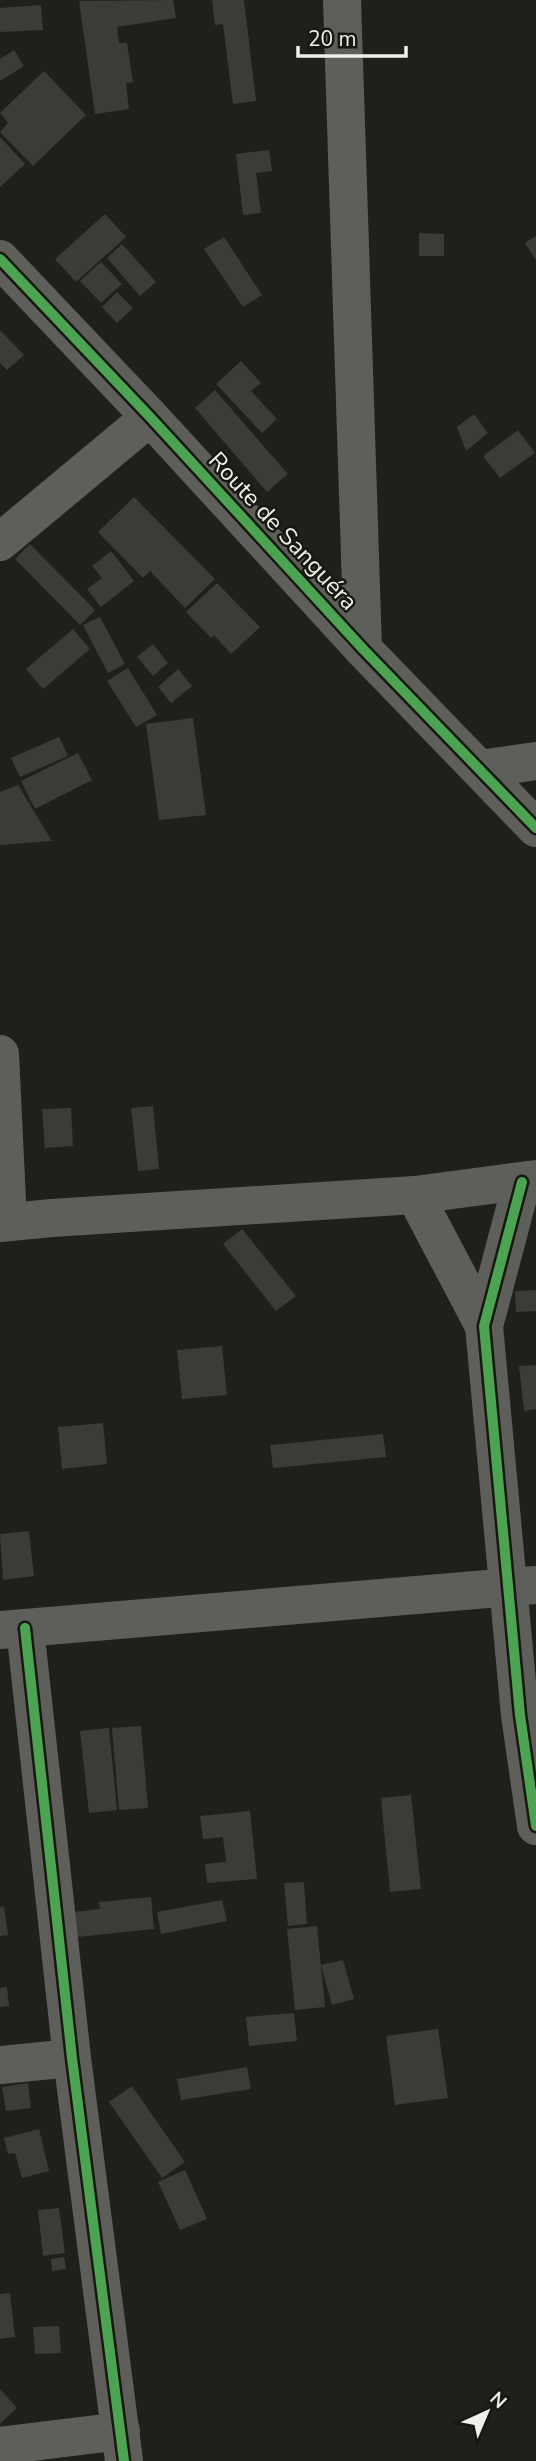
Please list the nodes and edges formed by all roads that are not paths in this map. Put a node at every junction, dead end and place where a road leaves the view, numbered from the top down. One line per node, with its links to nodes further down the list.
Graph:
1 (342, 0): 5 (street)
2 (0, 259): 3 (street, Route de Sanguéra)
3 (150, 417): 4 (street); 5 (street, Route de Sanguéra)
4 (0, 542)
5 (363, 649): 7 (street, Route de Sanguéra)
6 (536, 761): 7 (street)
7 (480, 769): 8 (street, Route de Sanguéra)
8 (536, 828)
9 (0, 1054): 12 (street)
10 (529, 1180): 11 (street); 13 (street)
11 (415, 1195): 12 (street); 13 (street)
12 (4, 1223)
13 (484, 1326): 14 (street)
14 (522, 1587): 15 (street); 16 (street)
15 (13, 1629): 17 (street)
16 (536, 1826)
17 (72, 2058): 18 (street); 20 (street)
18 (0, 2065)
19 (0, 2446): 20 (street)
20 (123, 2446)

